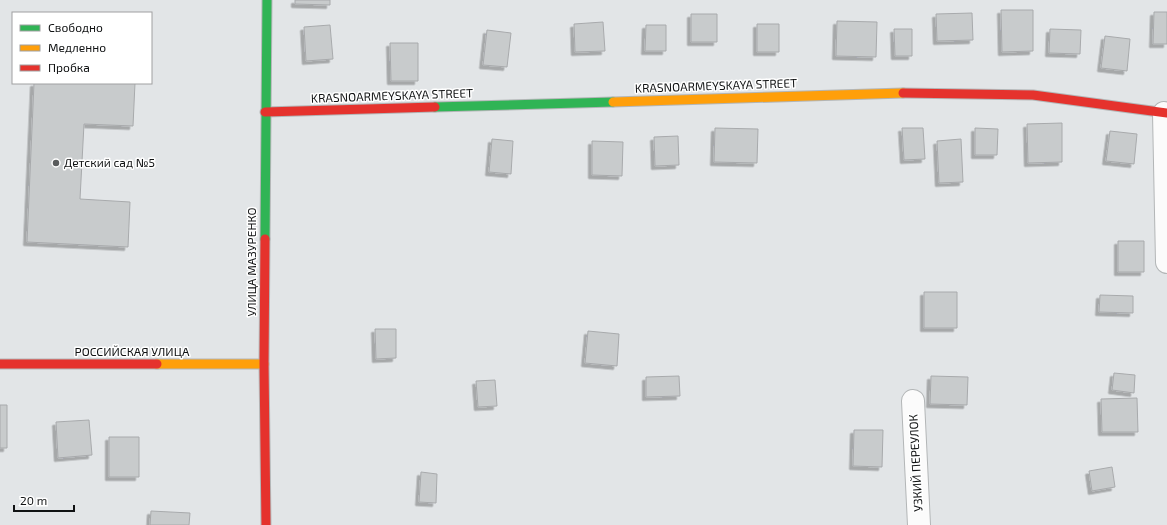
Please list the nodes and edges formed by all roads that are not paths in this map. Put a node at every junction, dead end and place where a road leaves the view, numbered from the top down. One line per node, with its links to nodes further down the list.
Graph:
1 (267, 0): 2 (street, УЛИЦА МАЗУРЕНКО)
2 (265, 112): 3 (street, KRASNOARMEYSKAYA STREET); 6 (street, УЛИЦА МАЗУРЕНКО)
3 (1166, 113): 4 (street)
4 (1167, 262)
5 (0, 364): 6 (street, РОССИЙСКАЯ УЛИЦА)
6 (264, 364): 8 (street, УЛИЦА МАЗУРЕНКО)
7 (913, 401): 9 (street, УЗКИЙ ПЕРЕУЛОК)
8 (266, 525)
9 (919, 525)

